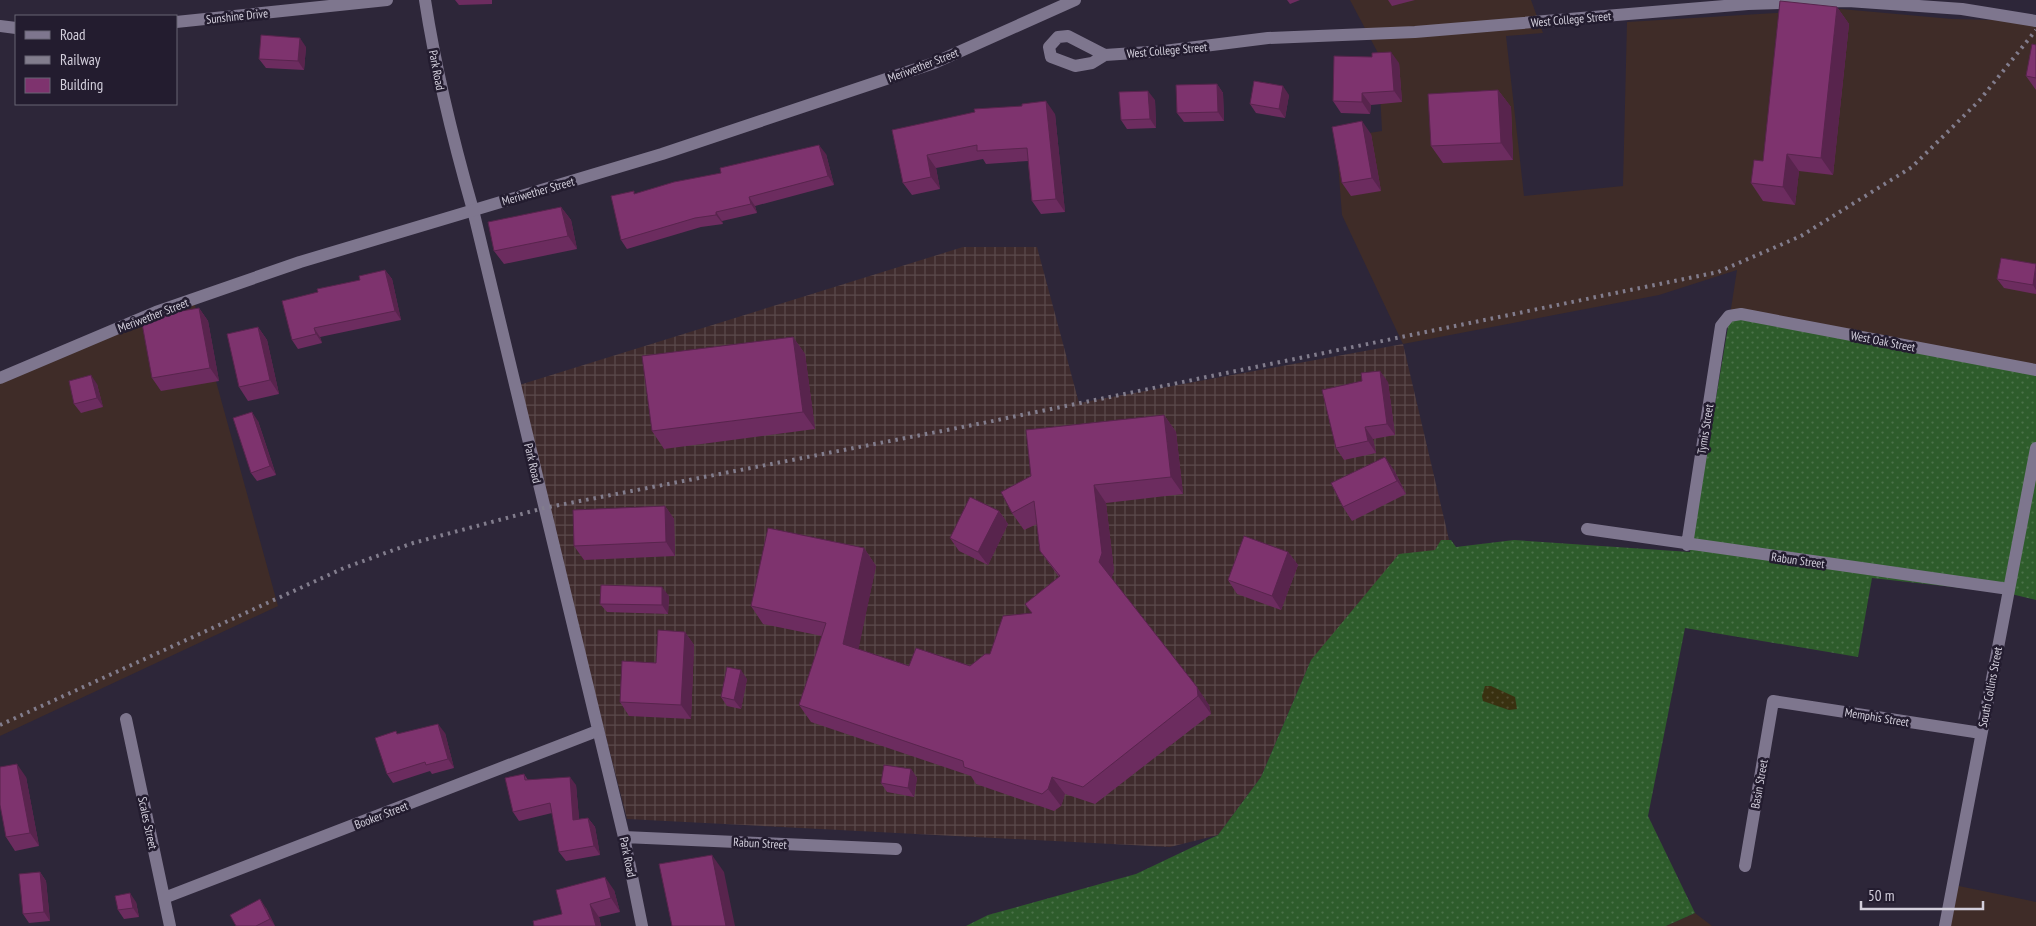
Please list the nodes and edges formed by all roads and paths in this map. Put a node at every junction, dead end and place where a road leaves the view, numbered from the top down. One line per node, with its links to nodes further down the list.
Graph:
1 (387, 0): 5 (street, Sunshine Drive)
2 (426, 0): 9 (street, Park Road)
3 (1075, 0): 9 (street, Meriwether Street)
4 (2036, 21): 8 (street, West College Street)
5 (178, 22)
6 (0, 26): 7 (street)
7 (15, 28)
8 (1105, 55)
9 (473, 210): 12 (street, Meriwether Street); 19 (street, Park Road)
10 (1730, 316): 11 (street, West Oak Street); 15 (street, Tymis Street)
11 (2036, 370)
12 (0, 378)
13 (2036, 448): 16 (street, South Collins Street)
14 (1587, 530): 15 (street, Rabun Street)
15 (1687, 545): 16 (street, Rabun Street)
16 (2009, 589): 20 (street, South Collins Street)
17 (1773, 701): 20 (street, Memphis Street); 23 (street, Basin Street)
18 (126, 719): 24 (street, Scales Street)
19 (597, 731): 21 (street, Park Road); 24 (street, Booker Street)
20 (1981, 733): 27 (street, South Collins Street)
21 (624, 836): 22 (street, Rabun Street); 26 (street, Park Road)
22 (896, 850)
23 (1745, 866)
24 (164, 898): 25 (street, Scales Street)
25 (170, 926)
26 (642, 926)
27 (1945, 926)

